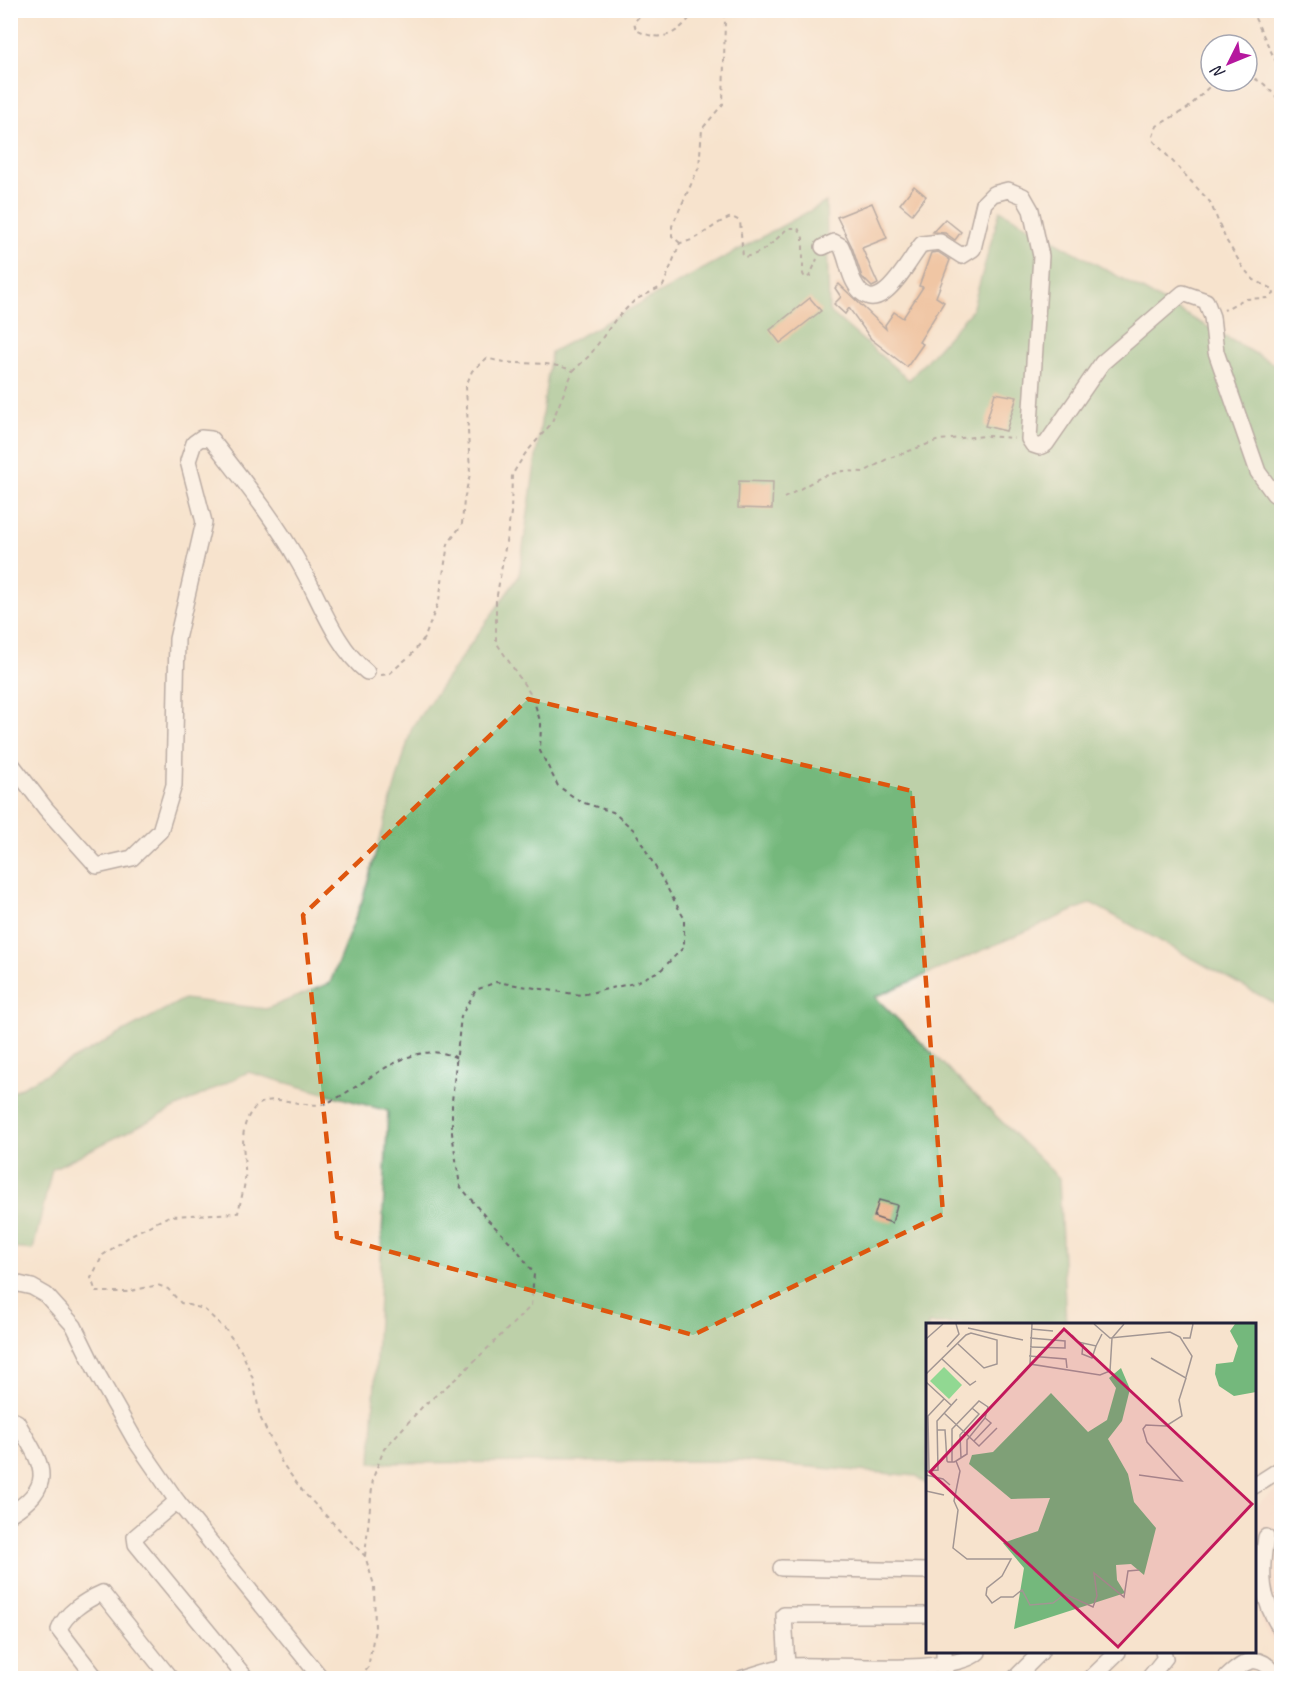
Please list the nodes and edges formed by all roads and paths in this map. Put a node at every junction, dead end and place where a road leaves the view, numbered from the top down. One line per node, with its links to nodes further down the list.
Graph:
1 (645, 10): 2 (path)
2 (696, 10)
3 (722, 10): 9 (path)
4 (1251, 10): 5 (path)
5 (1281, 74)
6 (1259, 81): 8 (path)
7 (1203, 93): 11 (path)
8 (1281, 103)
9 (680, 243): 10 (path); 12 (path)
10 (823, 247): 13 (street)
11 (1212, 317): 13 (street); 15 (street)
12 (573, 371): 16 (path); 18 (path)
13 (1029, 439): 14 (path)
14 (784, 498)
15 (1281, 498)
16 (367, 672): 17 (street)
17 (10, 762)
18 (457, 1058): 26 (path); 26 (path)
19 (10, 1282): 23 (street)
20 (10, 1419): 24 (street)
21 (1281, 1468): 22 (street)
22 (1256, 1485)
23 (177, 1500): 39 (street); 40 (street)
24 (10, 1514)
25 (1266, 1537): 30 (street)
26 (365, 1556): 41 (path)
27 (781, 1568): 28 (street)
28 (926, 1571)
29 (926, 1615): 36 (street)
30 (1281, 1631)
31 (977, 1653): 35 (street)
32 (1040, 1653): 43 (street)
33 (1117, 1653): 44 (street)
34 (1163, 1653): 45 (street)
35 (945, 1665): 36 (street)
36 (787, 1666): 42 (street)
37 (96, 1678): 38 (street)
38 (170, 1678)
39 (246, 1678)
40 (321, 1678)
41 (360, 1678)
42 (743, 1678)
43 (1015, 1678)
44 (1091, 1678)
45 (1149, 1678)
46 (1226, 1678): 47 (street)
47 (1278, 1678)

